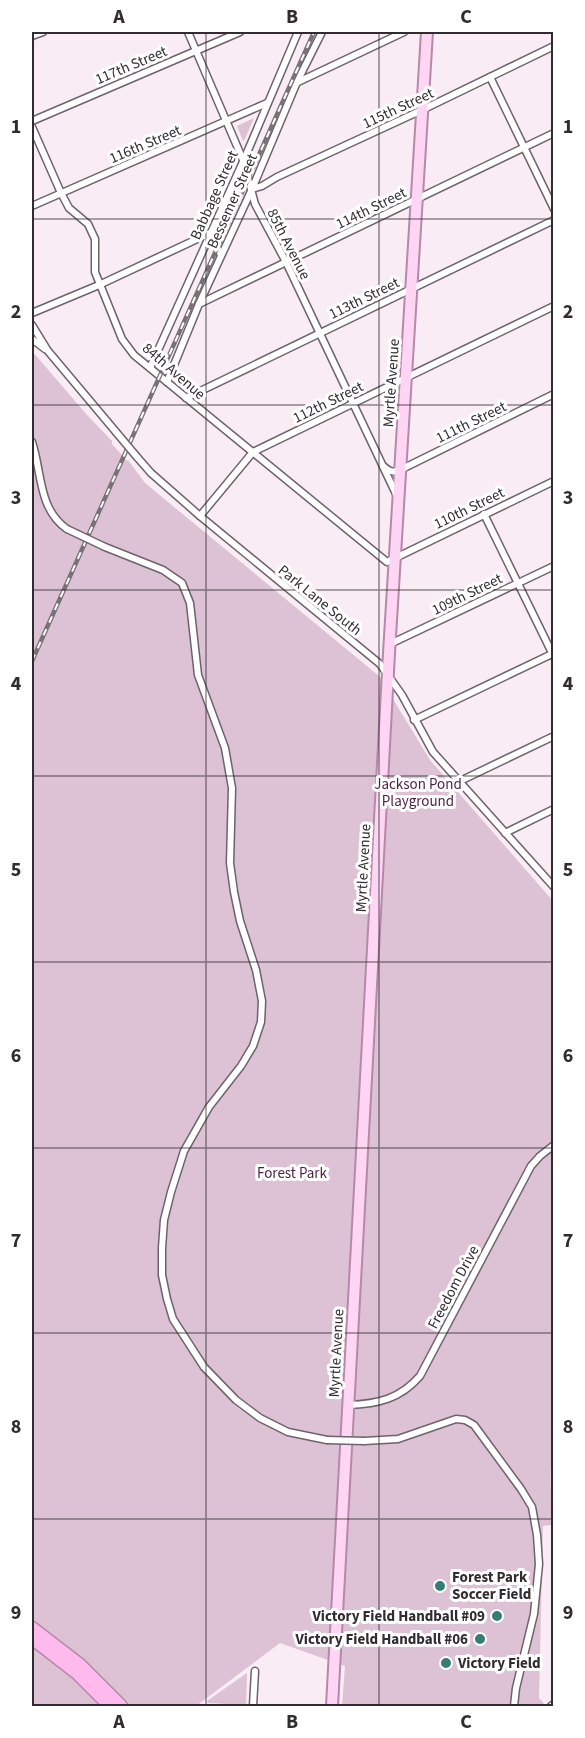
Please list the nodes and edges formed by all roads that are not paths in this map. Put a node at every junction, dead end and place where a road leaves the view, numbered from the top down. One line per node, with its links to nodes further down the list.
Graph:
1 (43, 32): 8 (street)
2 (188, 32): 10 (street, 85th Avenue)
3 (240, 32): 10 (street, 117th Street)
4 (298, 32): 13 (street, Babbage Street)
5 (322, 32): 12 (street, Bessemer Street)
6 (404, 32): 12 (street)
7 (427, 32): 14 (main road, Myrtle Avenue)
8 (32, 36)
9 (554, 46): 11 (street, 115th Street)
10 (196, 51): 15 (street, 117th Street); 16 (street, 85th Avenue)
11 (490, 77): 14 (street, 115th Street); 20 (street)
12 (297, 82): 22 (street, Bessemer Street)
13 (267, 103): 16 (street, 116th Street); 21 (street, Babbage Street)
14 (422, 110): 22 (street, 115th Street); 24 (main road, Myrtle Avenue)
15 (32, 121)
16 (227, 122): 21 (street, 85th Avenue); 23 (street, 116th Street)
17 (32, 127): 19 (street, 84th Avenue)
18 (554, 133): 20 (street, 114th Street)
19 (33, 135): 23 (street, 84th Avenue)
20 (524, 147): 24 (street, 114th Street); 26 (street)
21 (243, 160): 22 (street, 85th Avenue); 28 (street, Babbage Street)
22 (252, 189): 29 (street, Bessemer Street); 30 (street, 85th Avenue)
23 (61, 193): 25 (street, 116th Street); 31 (street, 84th Avenue)
24 (416, 199): 30 (street, 114th Street); 32 (main road, Myrtle Avenue)
25 (32, 206)
26 (554, 209)
27 (554, 220): 32 (street, 113th Street)
28 (210, 233): 29 (street); 31 (street); 40 (street, Babbage Street)
29 (221, 255): 33 (street, Bessemer Street)
30 (286, 262): 33 (street, 114th Street); 37 (street, 85th Avenue)
31 (99, 285): 35 (street); 40 (street, 84th Avenue)
32 (412, 288): 37 (street, 113th Street); 41 (main road, Myrtle Avenue)
33 (199, 304): 42 (street, Bessemer Street)
34 (554, 306): 41 (street, 112th Street)
35 (32, 313)
36 (32, 325): 39 (street, Park Lane South)
37 (319, 334): 44 (street, 113th Street); 45 (street, 85th Avenue)
38 (32, 339): 39 (street, Park Lane South)
39 (48, 351): 53 (street, Park Lane South, bridge)
40 (150, 369): 42 (street, 84th Avenue)
41 (407, 378): 45 (street, 112th Street); 49 (main road, Myrtle Avenue)
42 (167, 382): 44 (street, 84th Avenue)
43 (554, 394): 49 (street, 111th Street)
44 (186, 398): 47 (street, 84th Avenue)
45 (352, 404): 47 (street, 112th Street); 48 (street, 85th Avenue)
46 (32, 442): 75 (street, bridge)
47 (253, 453): 53 (street, 112th Street); 54 (street, 84th Avenue)
48 (380, 464): 49 (street); 51 (street, 85th Avenue)
49 (400, 470): 51 (main road, Myrtle Avenue)
50 (554, 480): 52 (street, 110th Street)
51 (398, 499): 54 (main road, Myrtle Avenue)
52 (484, 514): 54 (street, 110th Street); 56 (street)
53 (200, 516): 59 (street, Park Lane South)
54 (396, 557): 57 (main road, Myrtle Avenue)
55 (554, 566): 56 (street, 109th Street)
56 (517, 583): 57 (street, 109th Street); 58 (street)
57 (390, 644): 59 (main road, Myrtle Avenue)
58 (553, 654): 60 (street)
59 (389, 675): 60 (street, Park Lane South); 67 (main road, Myrtle Avenue)
60 (414, 720): 62 (street, Park Lane South)
61 (554, 736): 62 (street)
62 (458, 782): 64 (street, Park Lane South)
63 (554, 809): 64 (street)
64 (505, 833): 65 (street, Park Lane South)
65 (553, 886)
66 (554, 1145): 67 (street, Freedom Drive)
67 (348, 1405): 74 (main road, Myrtle Avenue)
68 (32, 1628): 72 (highway)
69 (32, 1638): 71 (highway)
70 (255, 1671): 73 (street)
71 (110, 1707)
72 (121, 1707)
73 (253, 1707)
74 (332, 1707)
75 (514, 1707)

